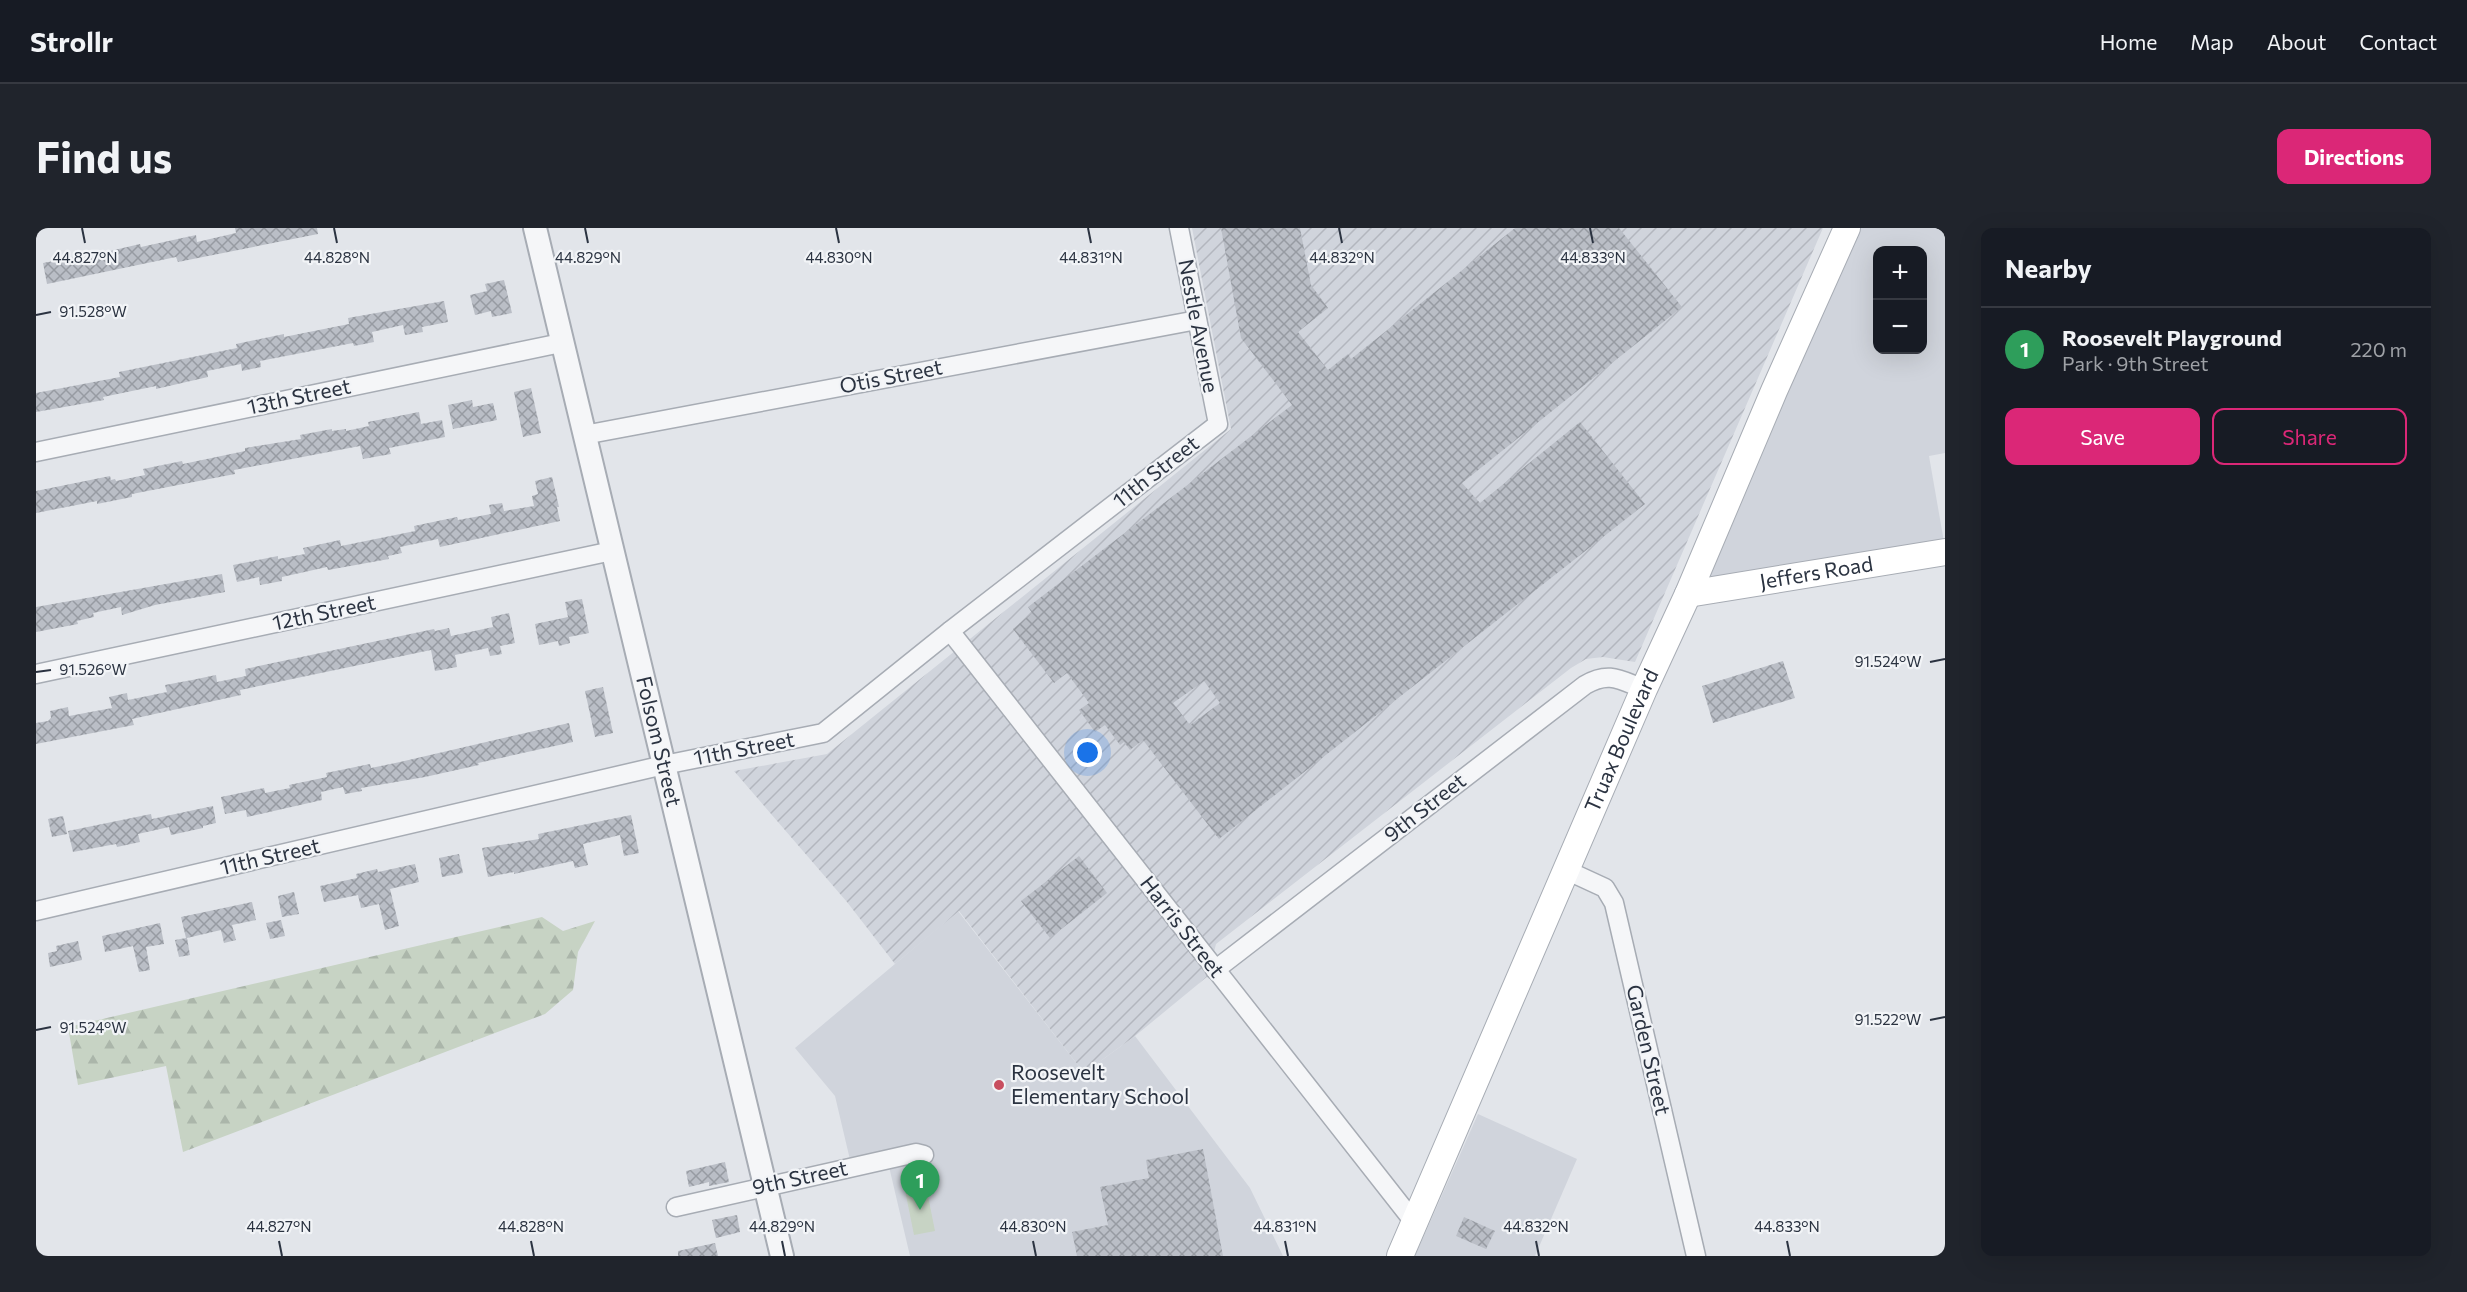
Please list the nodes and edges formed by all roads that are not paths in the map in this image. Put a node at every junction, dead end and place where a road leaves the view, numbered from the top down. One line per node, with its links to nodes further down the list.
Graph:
1 (535, 228): 5 (street, Folsom Street)
2 (1179, 228): 4 (street, Nestle Avenue)
3 (1847, 228): 11 (main road, Truax Boulevard)
4 (1197, 320): 6 (street, Nestle Avenue); 7 (street, Otis Street)
5 (561, 343): 7 (street, Folsom Street); 8 (street, 13th Street)
6 (1218, 424): 12 (street, 11th Street)
7 (585, 435): 9 (street, Folsom Street)
8 (36, 452)
9 (612, 551): 13 (street, 12th Street); 15 (street, Folsom Street)
10 (1945, 552): 11 (main road, Jeffers Road)
11 (1688, 594): 14 (main road, Truax Boulevard)
12 (950, 632): 15 (street, 11th Street); 18 (street, Harris Street)
13 (36, 674)
14 (1644, 689): 16 (main road, Truax Boulevard); 18 (street, 9th Street)
15 (664, 765): 17 (street, 11th Street); 20 (street, Folsom Street)
16 (1566, 870): 22 (main road, Truax Boulevard); 25 (street, Garden Street)
17 (36, 911)
18 (1215, 970): 22 (street, Harris Street)
19 (924, 1155): 20 (street, 9th Street)
20 (766, 1185): 21 (street, 9th Street); 23 (street, Folsom Street)
21 (676, 1207)
22 (1414, 1222): 24 (main road, Truax Boulevard)
23 (782, 1256)
24 (1400, 1256)
25 (1696, 1256)

